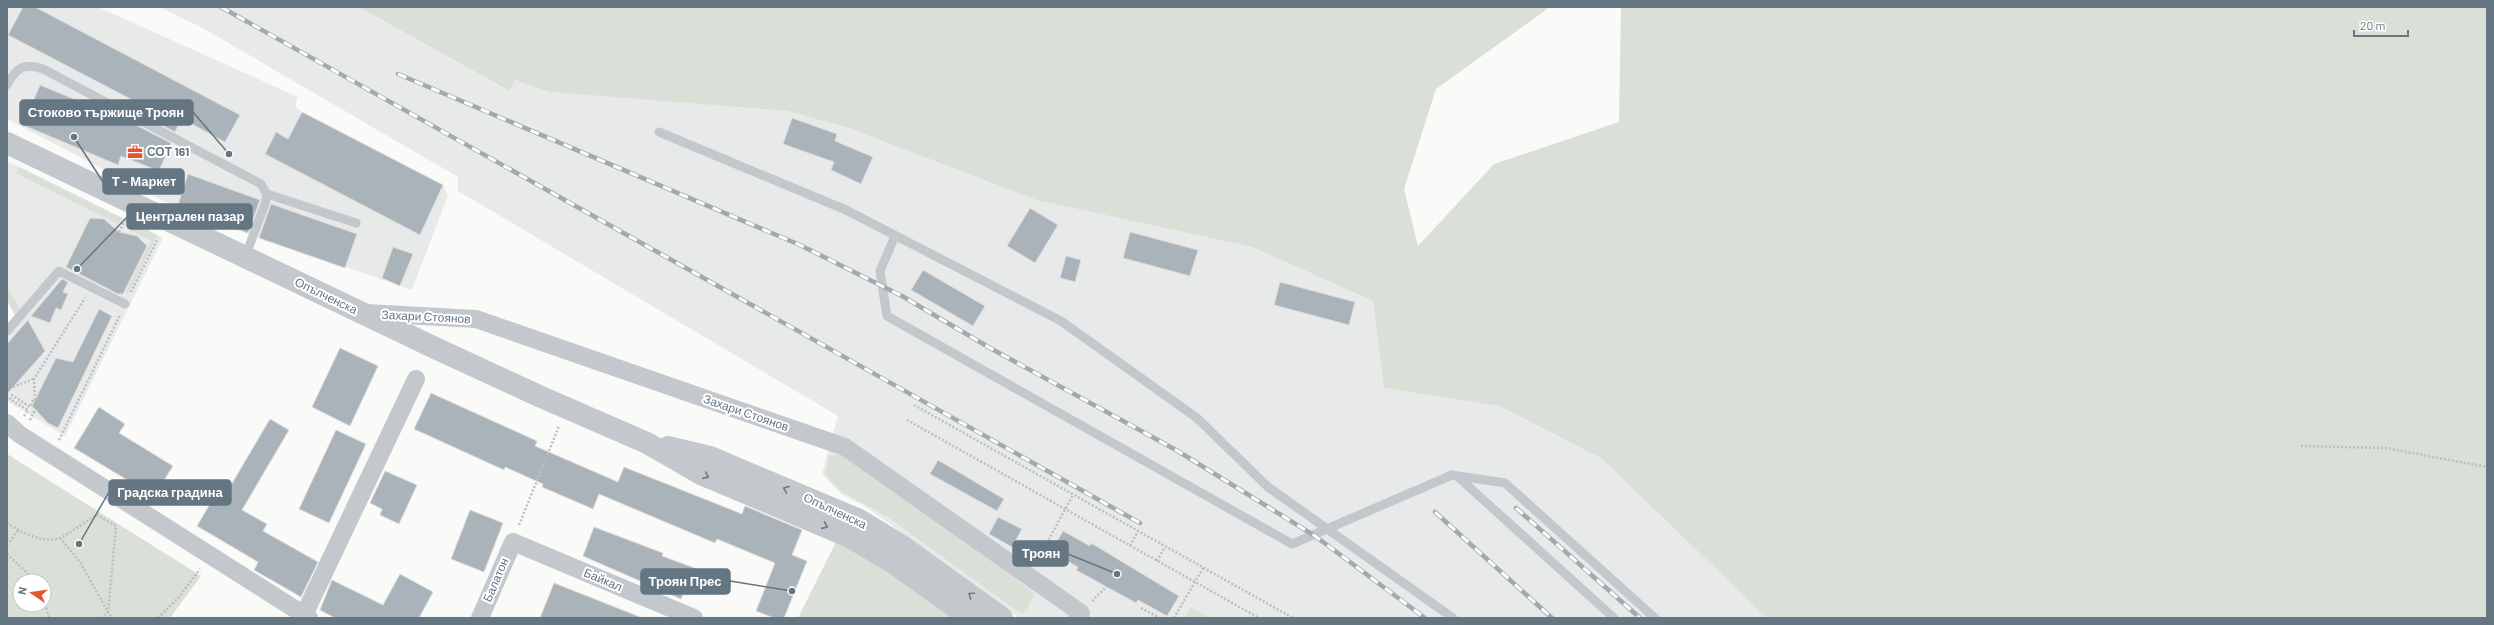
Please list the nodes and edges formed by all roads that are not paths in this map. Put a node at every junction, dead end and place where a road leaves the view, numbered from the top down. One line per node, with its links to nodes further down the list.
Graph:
1 (7, 85): 4 (lane)
2 (659, 132): 6 (lane)
3 (7, 144): 7 (street, Опълченска)
4 (267, 194): 5 (lane); 7 (lane)
5 (356, 223)
6 (895, 236): 15 (lane); 15 (lane)
7 (245, 257): 9 (street, Опълченска)
8 (125, 304): 10 (lane)
9 (362, 313): 13 (street, Опълченска); 22 (street, Захари Стоянов)
10 (7, 331)
11 (416, 380): 17 (street)
12 (16, 428): 17 (street)
13 (648, 442): 20 (street, Опълченска, one-way to 20); 21 (street, Опълченска, one-way to 13)
14 (1457, 476): 15 (lane); 24 (lane); 25 (lane)
15 (1327, 529): 23 (lane)
16 (512, 542): 18 (street, Балатон); 19 (street, Байкал)
17 (307, 617)
18 (480, 618)
19 (694, 618)
20 (970, 618)
21 (1002, 618)
22 (1077, 618)
23 (1453, 618)
24 (1614, 618)
25 (1655, 618)

